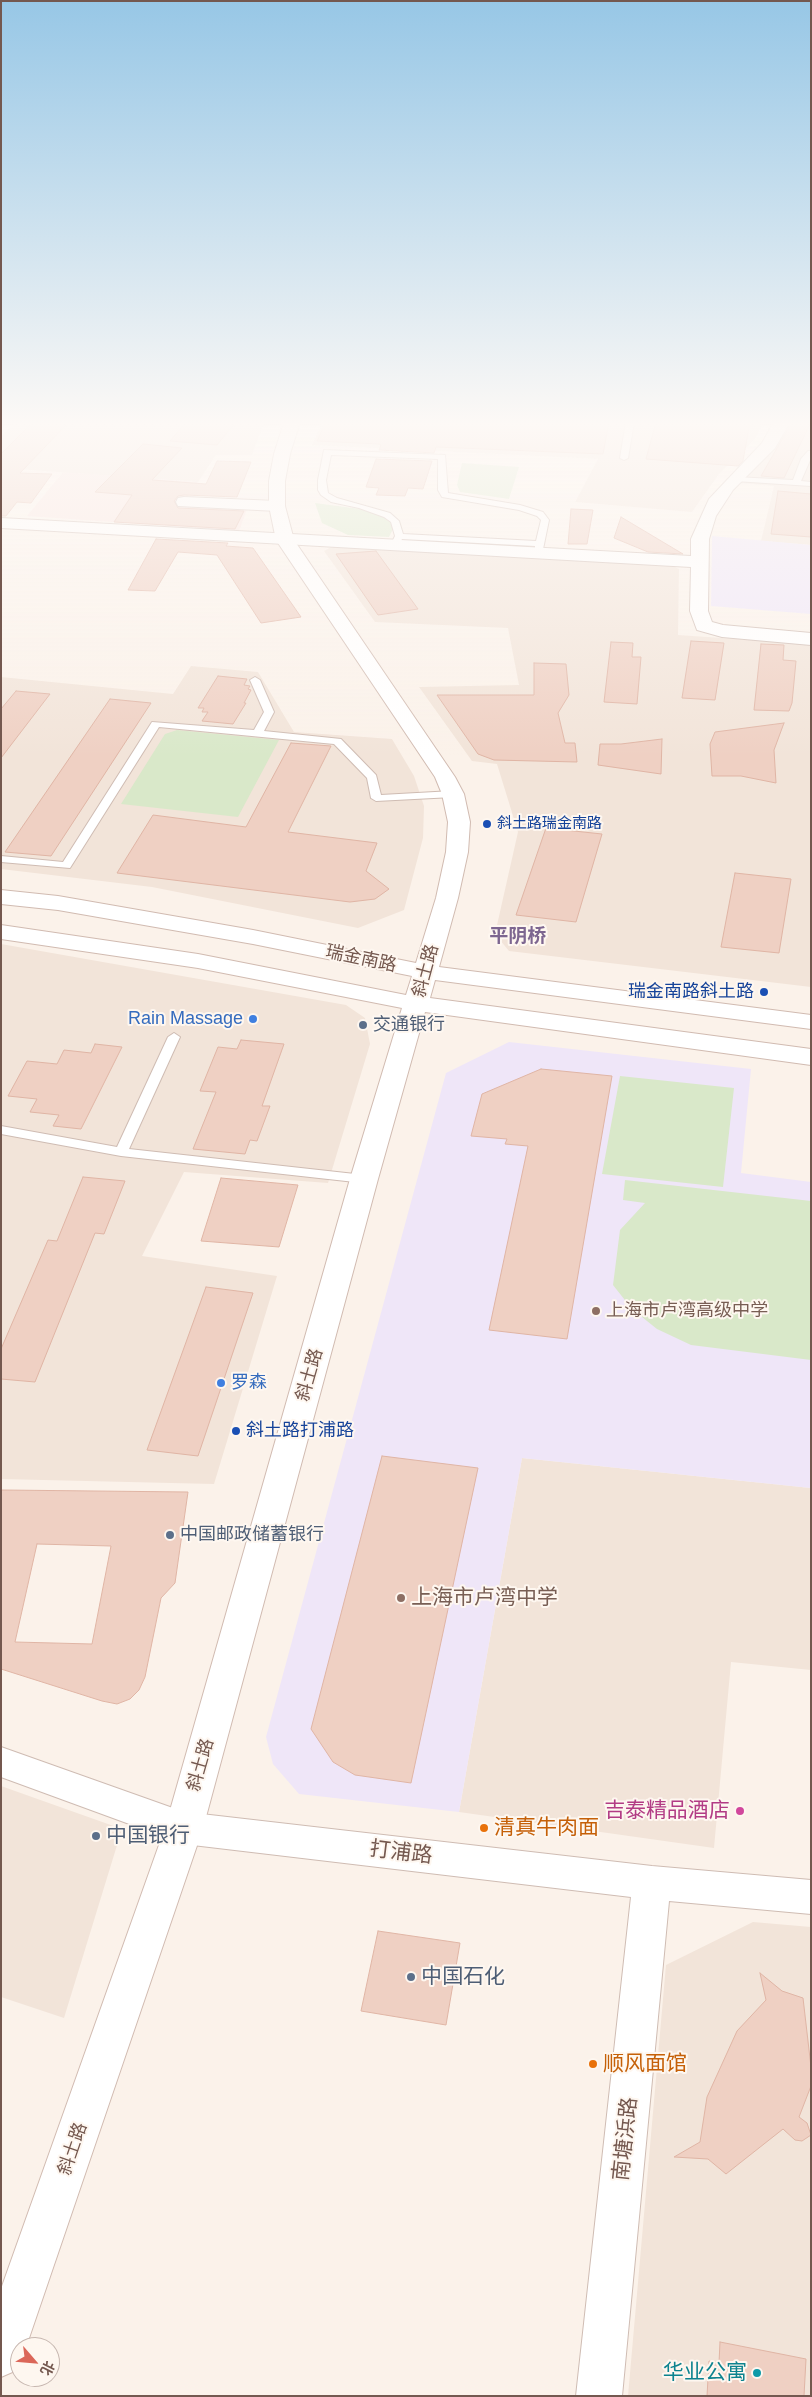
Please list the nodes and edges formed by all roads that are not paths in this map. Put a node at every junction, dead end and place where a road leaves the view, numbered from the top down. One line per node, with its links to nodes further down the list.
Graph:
1 (206, 534): 6 (main road)
2 (284, 534): 6 (main road, 斜土路)
3 (396, 534): 7 (lane)
4 (542, 534): 8 (lane)
5 (702, 534): 9 (main road)
6 (285, 540): 7 (main road); 13 (main road, 斜土路)
7 (397, 541): 8 (main road)
8 (539, 549): 9 (main road)
9 (700, 562): 10 (main road)
10 (811, 639)
11 (255, 680): 12 (lane)
12 (257, 734): 13 (lane); 14 (lane)
13 (453, 794): 17 (main road, 斜土路)
14 (1, 859)
15 (1, 897): 17 (main road, 瑞金南路)
16 (1, 932): 18 (main road, 瑞金南路)
17 (425, 972): 18 (main road, 斜土路); 19 (main road, 瑞金南路)
18 (417, 1004): 21 (main road, 瑞金南路); 24 (main road, 斜土路)
19 (811, 1022)
20 (174, 1037): 23 (lane)
21 (811, 1056)
22 (1, 1130): 23 (lane)
23 (121, 1152): 24 (lane)
24 (364, 1178): 26 (main road, 斜土路)
25 (1, 1762): 26 (main road, 打浦路)
26 (184, 1828): 27 (main road, 打浦路); 29 (main road, 斜土路)
27 (652, 1883): 28 (main road, 打浦路); 30 (main road, 南塘浜路)
28 (811, 1897)
29 (1, 2354)
30 (599, 2396)

